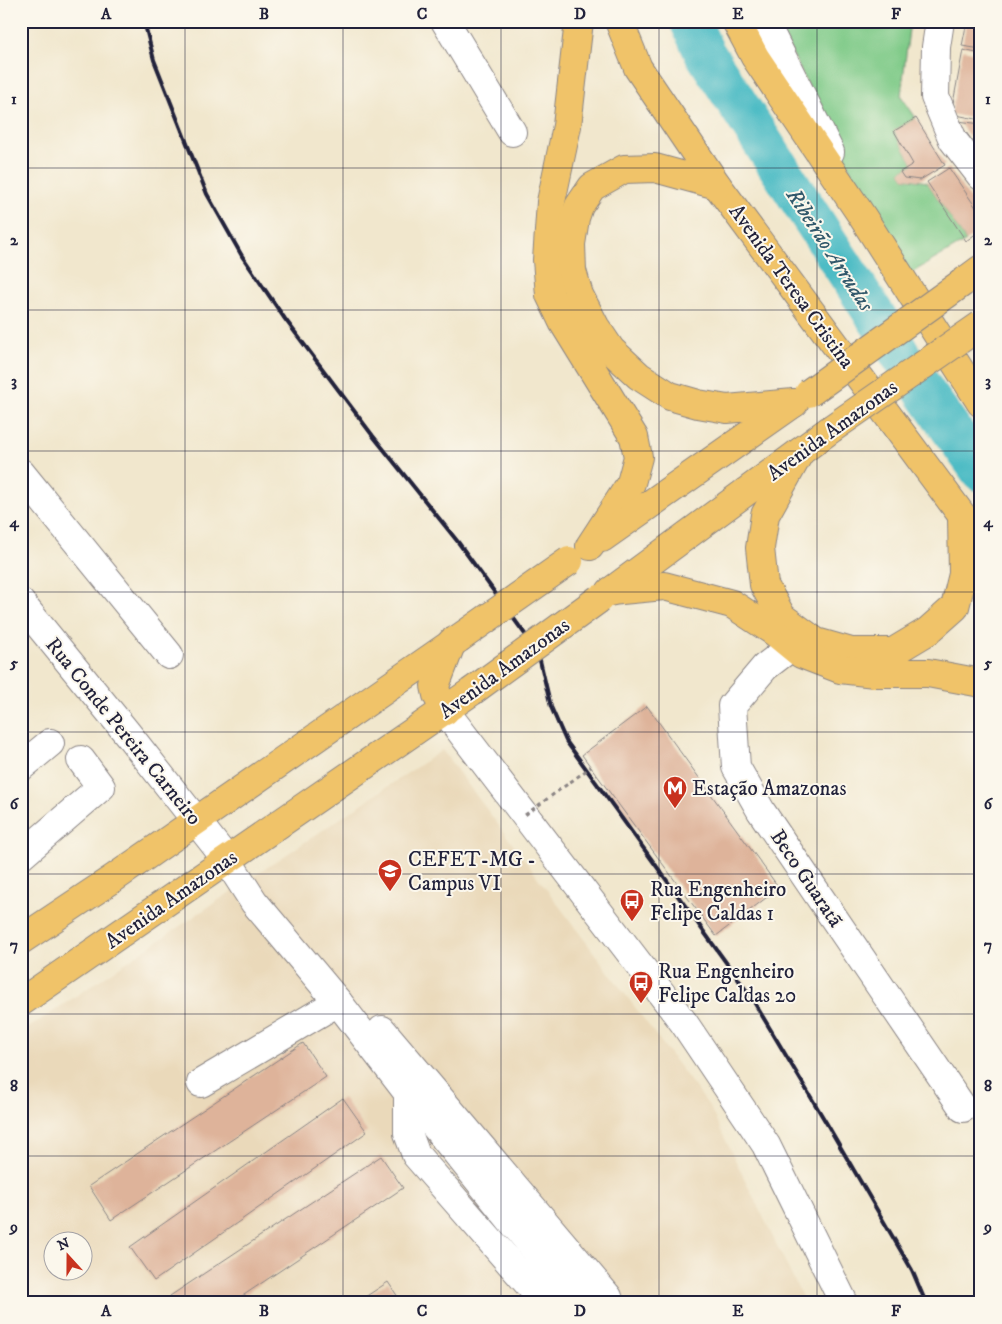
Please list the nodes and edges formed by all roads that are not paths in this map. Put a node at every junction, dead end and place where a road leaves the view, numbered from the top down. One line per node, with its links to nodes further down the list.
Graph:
1 (445, 21): 7 (street)
2 (579, 21): 19 (main road)
3 (619, 21): 9 (main road, Avenida Teresa Cristina)
4 (736, 21): 10 (main road)
5 (764, 21): 10 (street)
6 (940, 21): 8 (street)
7 (512, 132)
8 (981, 176)
9 (717, 185): 13 (main road); 17 (main road, Avenida Teresa Cristina)
10 (862, 216): 14 (main road)
11 (971, 276): 13 (main road, Avenida Amazonas, bridge)
12 (981, 325): 15 (main road, Avenida Amazonas, bridge)
13 (802, 398): 19 (main road, Avenida Amazonas)
14 (981, 403)
15 (800, 452): 17 (main road); 20 (main road, Avenida Amazonas)
16 (21, 473): 24 (street)
17 (962, 516): 18 (main road, Avenida Teresa Cristina)
18 (981, 541)
19 (580, 553): 22 (main road, Avenida Amazonas, bridge)
20 (605, 595): 23 (main road); 26 (main road, Avenida Amazonas, bridge)
21 (21, 603): 30 (street, Rua Conde Pereira Carneiro)
22 (455, 641): 26 (main road); 30 (main road, Avenida Amazonas)
23 (791, 646): 25 (main road); 38 (street, Beco Guaratã)
24 (169, 655)
25 (981, 682)
26 (445, 711): 32 (main road, Avenida Amazonas); 42 (street)
27 (50, 743): 29 (street)
28 (81, 760): 31 (street)
29 (21, 767)
30 (196, 821): 32 (street, Rua Conde Pereira Carneiro); 33 (main road, Avenida Amazonas)
31 (21, 856)
32 (231, 866): 34 (main road, Avenida Amazonas); 35 (street); 37 (street)
33 (21, 940)
34 (21, 1002)
35 (338, 1002): 36 (street); 37 (street)
36 (201, 1082)
37 (416, 1087): 39 (street); 40 (street); 41 (street)
38 (963, 1108)
39 (545, 1303)
40 (578, 1303)
41 (610, 1303)
42 (844, 1303)

